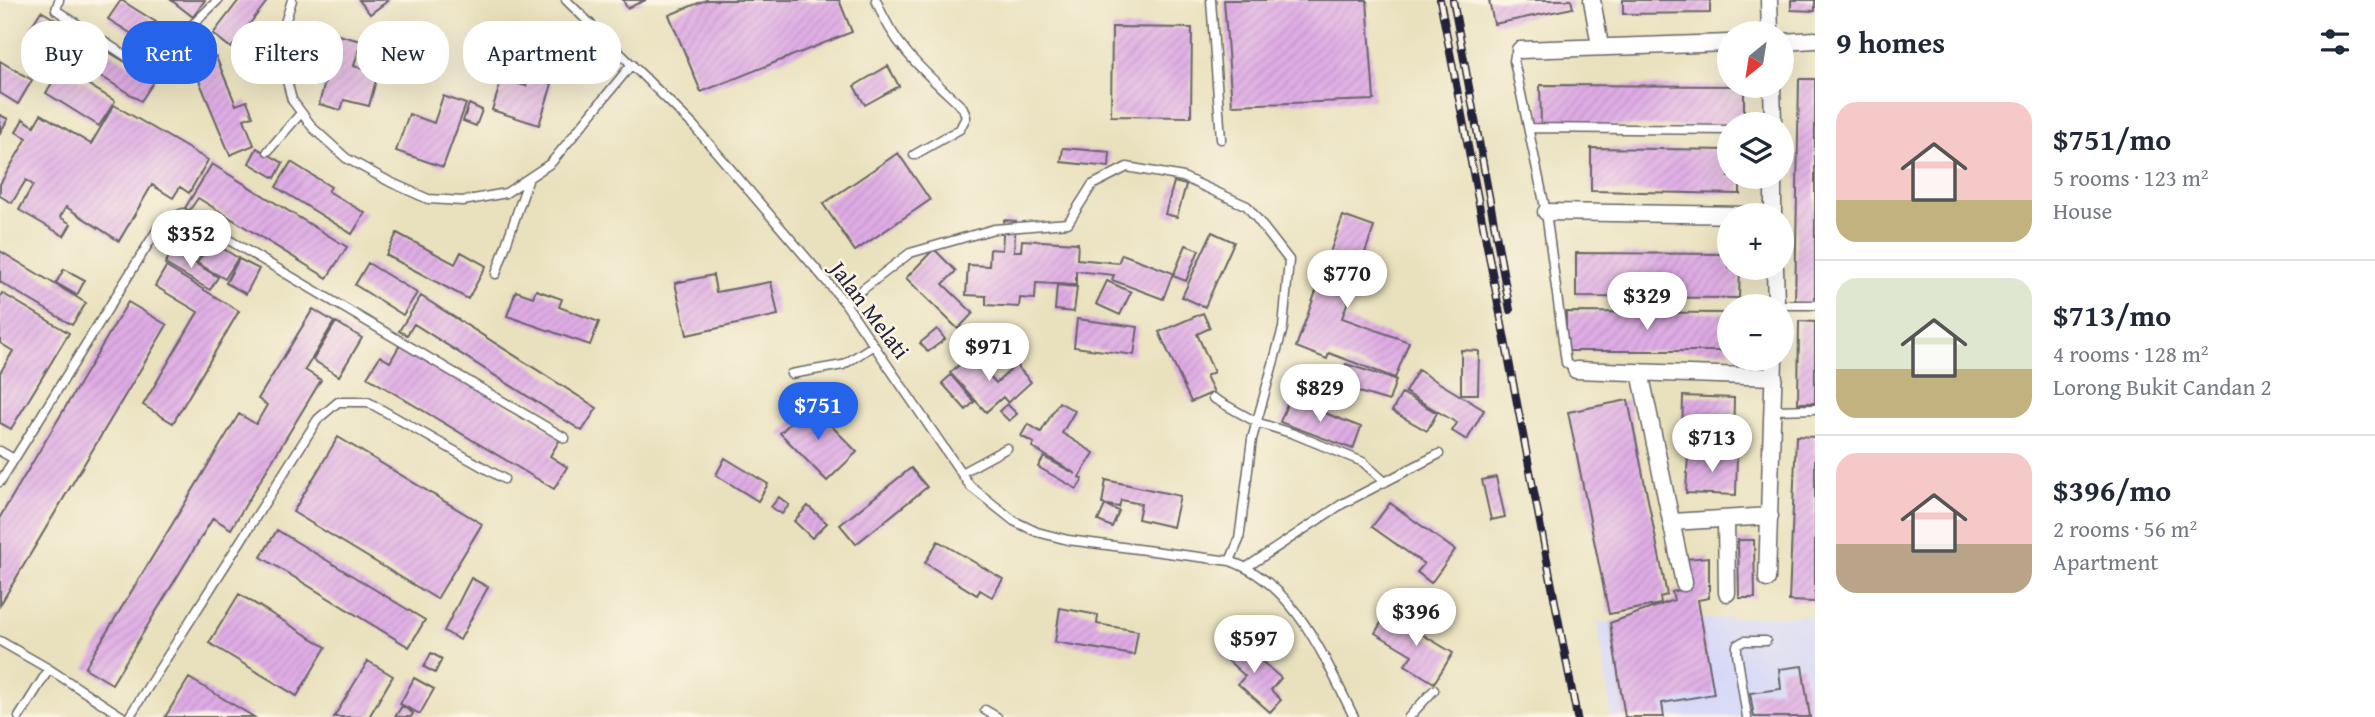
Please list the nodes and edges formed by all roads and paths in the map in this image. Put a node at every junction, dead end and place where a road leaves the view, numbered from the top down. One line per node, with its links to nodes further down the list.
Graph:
1 (59, 0): 16 (lane)
2 (218, 0): 9 (lane)
3 (292, 0): 18 (lane)
4 (566, 0): 17 (lane, Jalan Melati)
5 (876, 0): 23 (lane)
6 (1211, 0): 21 (lane)
7 (1592, 0): 14 (street)
8 (1769, 0): 10 (street)
9 (196, 21)
10 (1770, 21)
11 (1815, 40): 12 (street)
12 (1794, 41)
13 (1717, 43): 14 (street)
14 (1600, 46): 15 (street)
15 (1520, 50): 19 (lane)
16 (122, 54)
17 (632, 64): 24 (lane); 28 (lane, Jalan Melati)
18 (301, 113): 22 (lane); 24 (lane)
19 (1529, 128): 20 (lane); 25 (lane)
20 (1717, 130)
21 (1221, 139)
22 (268, 151)
23 (914, 155)
24 (529, 178): 27 (lane)
25 (1546, 212): 26 (street); 32 (lane)
26 (1717, 215)
27 (496, 274)
28 (845, 303): 31 (lane, Jalan Melati); 40 (lane)
29 (1815, 305): 30 (lane)
30 (1794, 306)
31 (874, 345): 35 (lane); 46 (lane, Jalan Melati)
32 (1576, 370): 34 (street)
33 (1774, 371): 36 (street)
34 (1640, 372): 36 (street); 52 (street)
35 (790, 374)
36 (1774, 377): 39 (street)
37 (1213, 398): 40 (lane)
38 (1815, 409): 39 (lane)
39 (1773, 410): 50 (street)
40 (1256, 422): 49 (lane); 53 (lane)
41 (565, 438): 45 (lane)
42 (1007, 448): 46 (lane)
43 (0, 451): 45 (lane)
44 (1439, 454): 49 (lane)
45 (14, 459): 48 (lane)
46 (961, 473): 53 (lane, Jalan Melati)
47 (504, 479): 65 (lane)
48 (0, 482)
49 (1385, 482): 54 (lane)
50 (1770, 516): 51 (street); 55 (street)
51 (1726, 519): 52 (street); 57 (street)
52 (1672, 522): 56 (street)
53 (1230, 561): 54 (lane, Jalan Melati)
54 (1247, 567): 67 (lane, Jalan Melati)
55 (1767, 579)
56 (1684, 583)
57 (1727, 593)
58 (0, 641): 60 (lane)
59 (1766, 641): 69 (lane)
60 (49, 669): 63 (lane); 64 (lane)
61 (1434, 690): 68 (lane)
62 (985, 710): 66 (lane)
63 (19, 717)
64 (122, 717)
65 (129, 717)
66 (997, 717)
67 (1354, 717)
68 (1409, 717)
69 (1747, 717)

